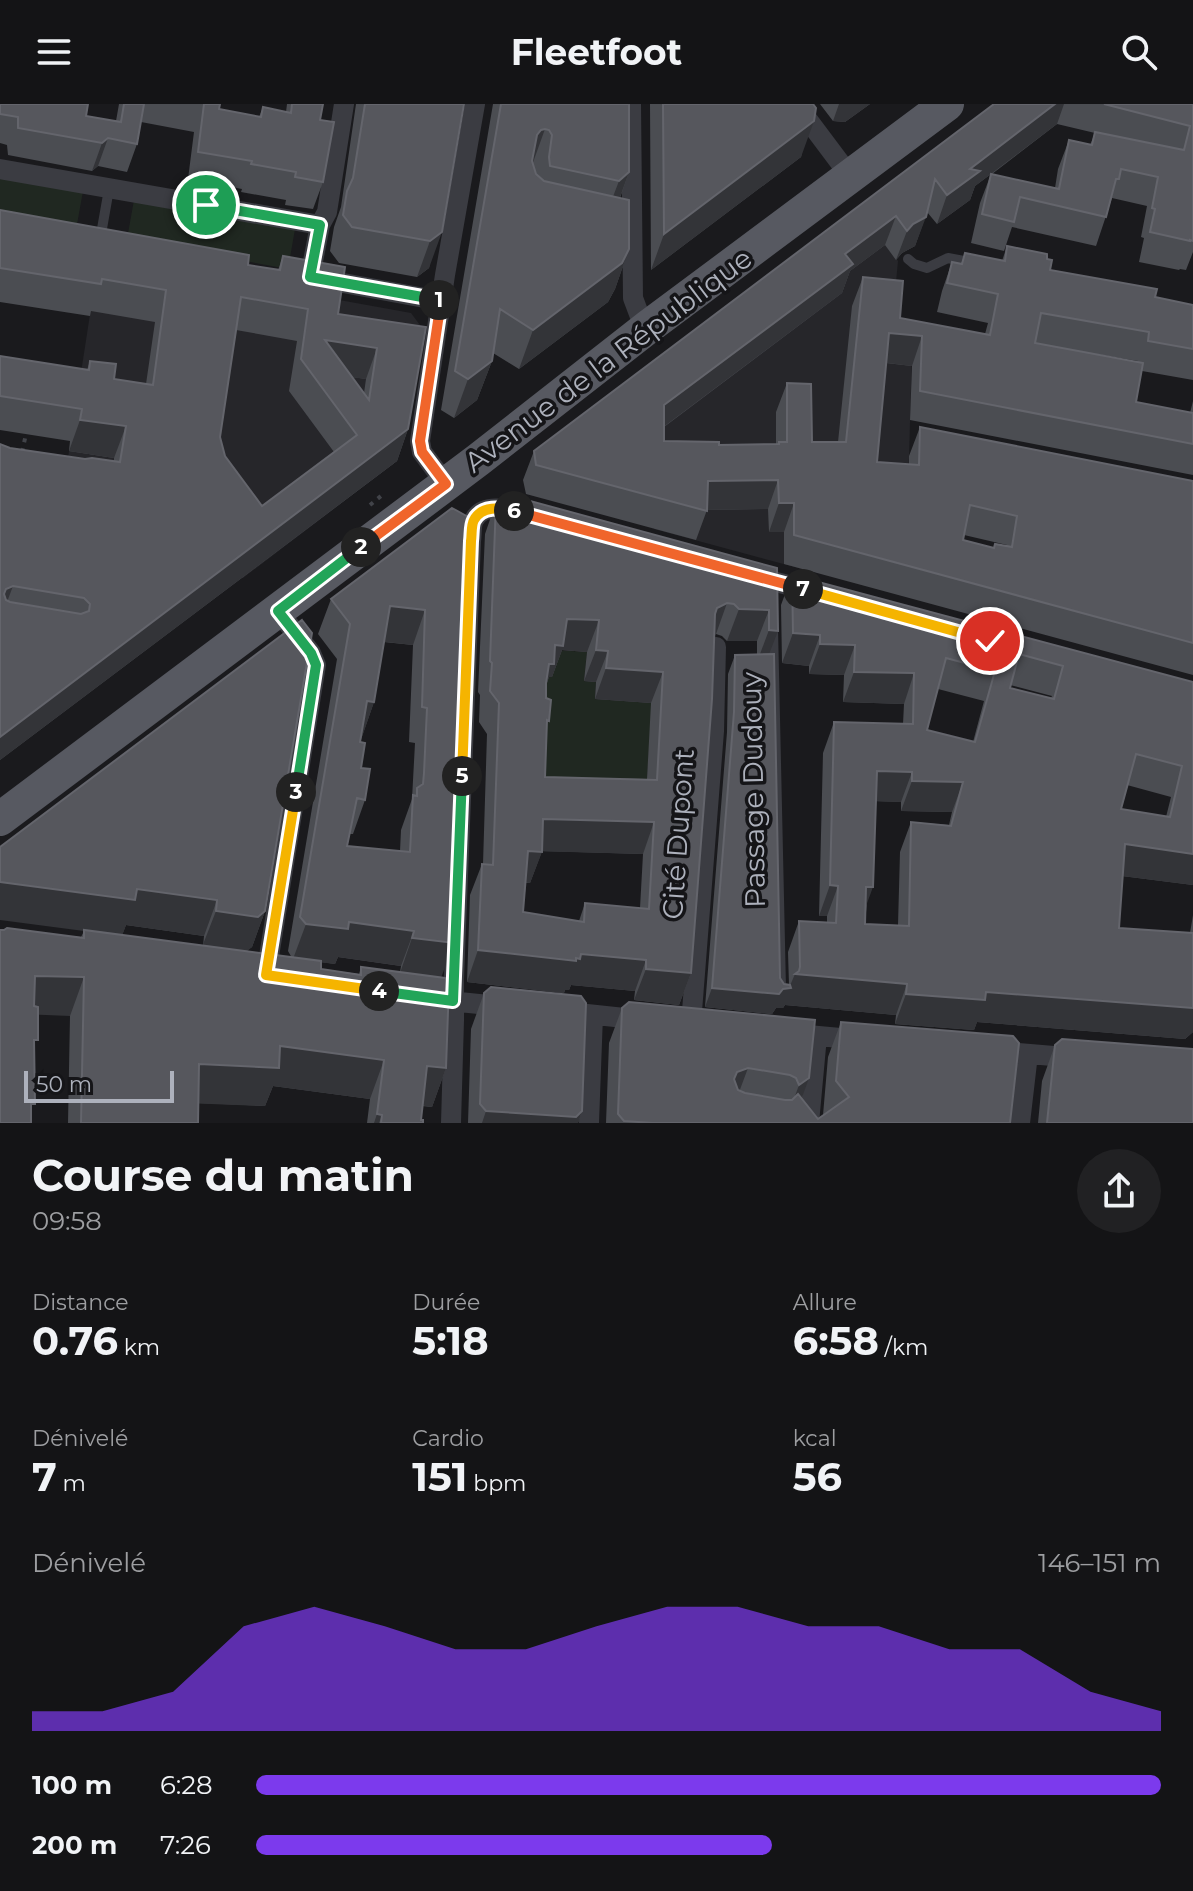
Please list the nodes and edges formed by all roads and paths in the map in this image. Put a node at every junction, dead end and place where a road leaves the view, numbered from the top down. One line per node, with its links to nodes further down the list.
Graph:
1 (344, 104): 9 (street)
2 (475, 104): 13 (street)
3 (631, 104): 14 (street)
4 (796, 104): 7 (street)
5 (947, 104): 7 (main road, Avenue de la République)
6 (0, 169): 8 (street)
7 (850, 176): 14 (main road, Avenue de la République)
8 (109, 189): 9 (street); 10 (lane)
9 (320, 225): 13 (street)
10 (100, 240)
11 (908, 259): 12 (lane)
12 (979, 263)
13 (441, 301): 17 (street)
14 (648, 327): 17 (main road, Avenue de la République)
15 (26, 434): 16 (path)
16 (22, 452)
17 (446, 484): 23 (main road, Avenue de la République)
18 (381, 496): 19 (path)
19 (370, 505)
20 (541, 518): 30 (street)
21 (734, 571): 22 (street)
22 (831, 597)
23 (278, 611): 26 (main road, Avenue de la République); 27 (street)
24 (773, 618): 29 (lane, Passage Dudouy)
25 (716, 647): 31 (street, Cité Dupont)
26 (0, 819)
27 (266, 975)
28 (420, 997): 30 (street)
29 (781, 997)
30 (453, 1001): 31 (street); 38 (street)
31 (593, 1015): 39 (street)
32 (774, 1029): 33 (street)
33 (817, 1036): 34 (street); 40 (street)
34 (877, 1041)
35 (968, 1049): 36 (street)
36 (1028, 1054): 37 (street); 41 (street)
37 (1090, 1059)
38 (451, 1123)
39 (589, 1123)
40 (809, 1123)
41 (1020, 1123)

